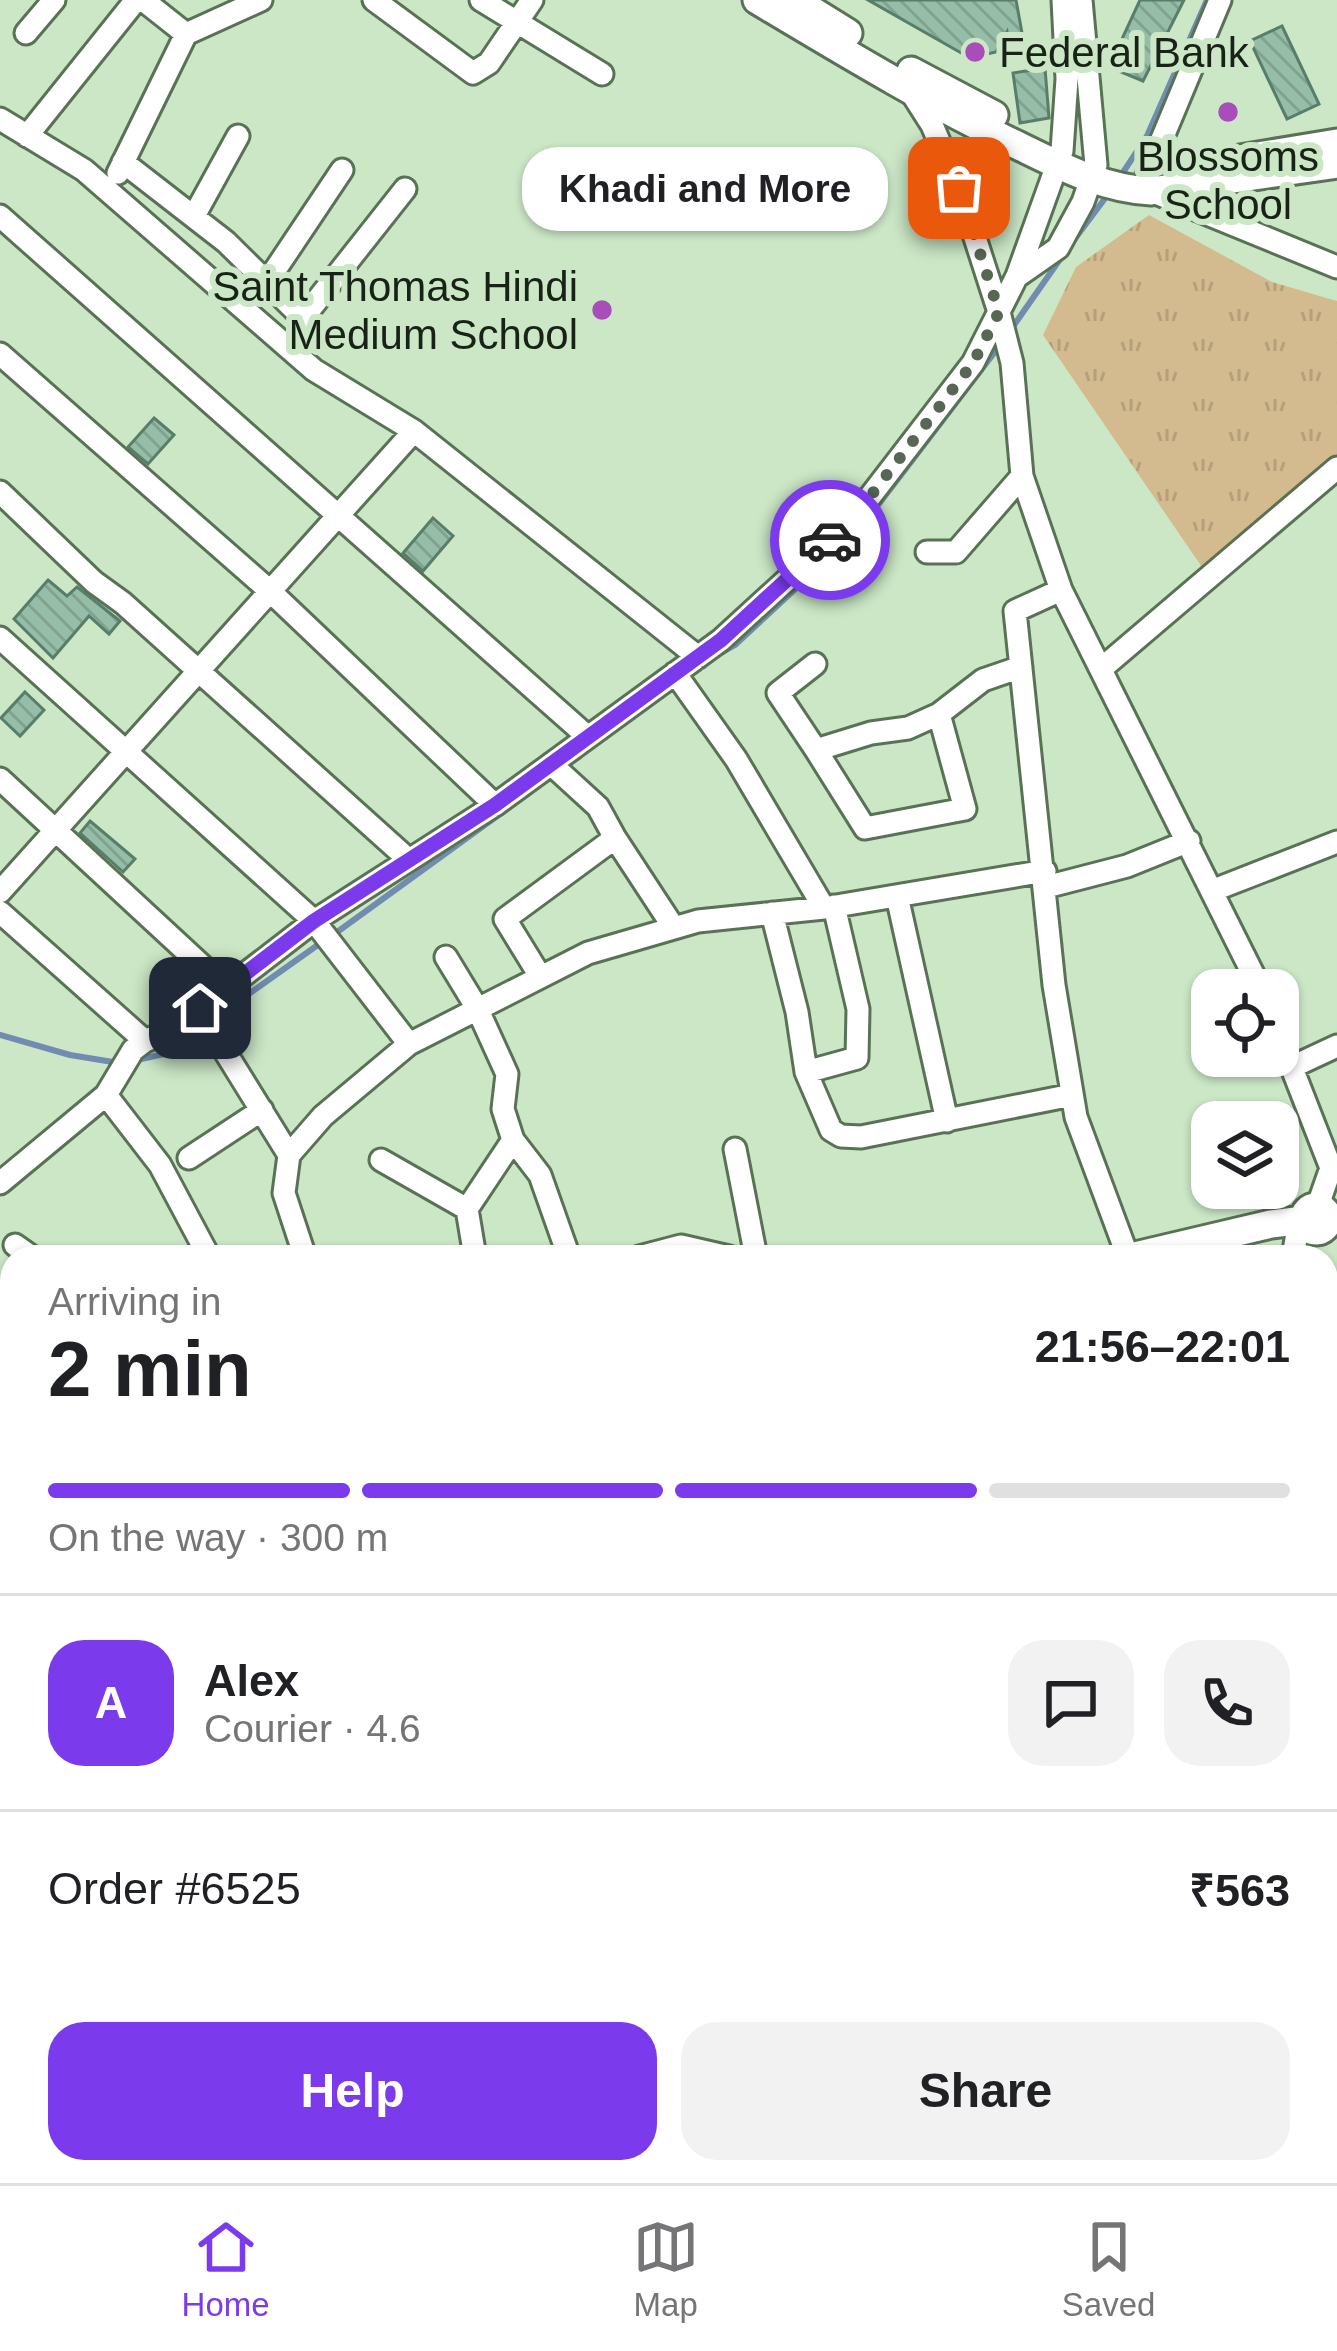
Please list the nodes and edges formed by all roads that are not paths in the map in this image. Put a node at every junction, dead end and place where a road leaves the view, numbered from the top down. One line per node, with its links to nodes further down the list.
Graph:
1 (55, 0): 13 (street)
2 (139, 0): 14 (street); 18 (street)
3 (261, 0): 14 (street)
4 (374, 0): 12 (street)
5 (481, 0): 12 (street)
6 (532, 0): 12 (street)
7 (758, 0): 16 (main road)
8 (795, 0): 21 (main road)
9 (1063, 0): 21 (street)
10 (1082, 0): 25 (street)
11 (1220, 0): 25 (street)
12 (518, 23): 15 (street)
13 (26, 32)
14 (186, 34): 22 (street)
15 (602, 74)
16 (911, 92): 21 (main road); 33 (street)
17 (0, 119): 18 (street)
18 (27, 136): 27 (street)
19 (238, 136): 29 (street)
20 (1337, 142): 25 (main road)
21 (1059, 158): 25 (main road); 31 (street)
22 (123, 162): 27 (street); 29 (street)
23 (1337, 164): 25 (main road)
24 (342, 170): 32 (street)
25 (1120, 178): 30 (street); 31 (street)
26 (404, 189): 32 (street)
27 (108, 192): 35 (street)
28 (0, 215): 39 (street)
29 (194, 216): 32 (street)
30 (1337, 267)
31 (1017, 276): 33 (street)
32 (266, 282)
33 (999, 312): 37 (street); 44 (street)
34 (0, 354): 42 (street)
35 (414, 431): 39 (street); 44 (street)
36 (1337, 468): 47 (street)
37 (1022, 476): 40 (street); 41 (street)
38 (0, 492): 48 (street)
39 (339, 516): 42 (street); 51 (street)
40 (927, 551)
41 (1060, 590): 46 (street); 47 (street)
42 (271, 592): 48 (street); 56 (street)
43 (0, 638): 53 (street)
44 (698, 657): 49 (street)
45 (815, 664): 52 (street)
46 (1021, 667): 50 (street); 62 (street)
47 (1101, 669): 59 (street)
48 (200, 672): 53 (street); 61 (street)
49 (680, 679): 51 (street); 66 (street)
50 (938, 714): 52 (street); 52 (street)
51 (588, 737): 54 (street)
52 (816, 750)
53 (128, 753): 57 (street); 69 (street)
54 (551, 764): 56 (street); 58 (street)
55 (0, 779): 57 (street)
56 (495, 805): 61 (street)
57 (56, 832): 64 (street); 74 (street)
58 (615, 838): 70 (street); 73 (street)
59 (1189, 841): 62 (street); 63 (street)
60 (1337, 842): 63 (street)
61 (409, 860): 69 (street)
62 (1046, 879): 65 (street); 84 (street)
63 (1214, 890): 72 (street)
64 (0, 892)
65 (897, 896): 66 (street); 86 (street)
66 (829, 907): 68 (street); 81 (street)
67 (0, 912): 77 (street)
68 (772, 913): 70 (street); 81 (street)
69 (314, 921): 74 (street); 76 (street)
70 (674, 928): 73 (street)
71 (446, 957): 75 (street)
72 (1252, 969)
73 (540, 976): 75 (street)
74 (226, 988): 77 (street)
75 (477, 1008): 76 (street); 87 (street)
76 (409, 1044): 89 (street)
77 (139, 1045): 83 (street)
78 (1337, 1046): 80 (street)
79 (224, 1050): 85 (street)
80 (1299, 1064)
81 (806, 1072): 86 (street)
82 (1296, 1077): 94 (street)
83 (111, 1087): 92 (street); 95 (street)
84 (1072, 1095): 86 (street); 100 (street)
85 (262, 1110): 89 (street); 90 (street)
86 (947, 1121)
87 (513, 1140): 93 (street); 98 (street)
88 (734, 1149): 99 (street)
89 (289, 1156): 96 (street)
90 (189, 1157)
91 (381, 1160): 93 (street)
92 (0, 1183)
93 (467, 1209): 97 (street)
94 (1321, 1215): 101 (main road); 102 (street)
95 (203, 1245)
96 (300, 1245)
97 (474, 1245)
98 (564, 1245)
99 (754, 1245)
100 (1125, 1245)
101 (1181, 1245)
102 (1301, 1245)

